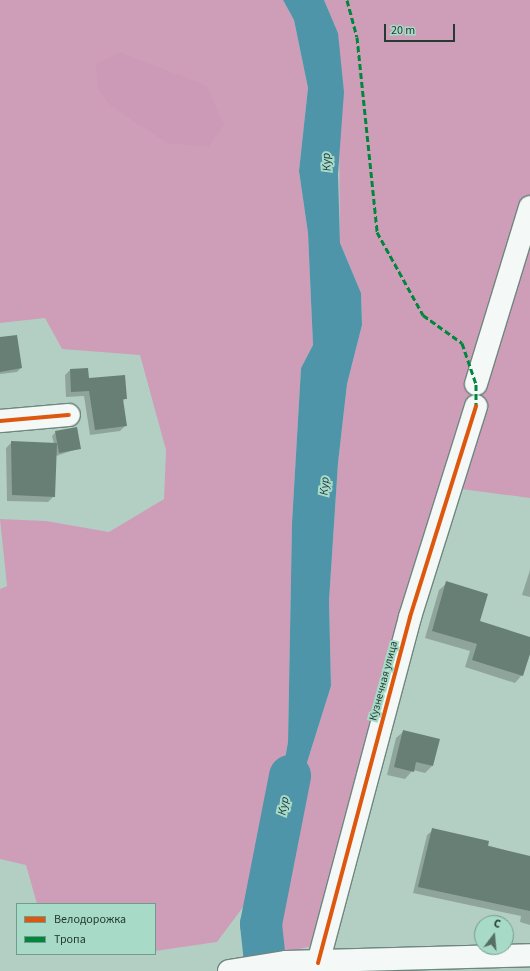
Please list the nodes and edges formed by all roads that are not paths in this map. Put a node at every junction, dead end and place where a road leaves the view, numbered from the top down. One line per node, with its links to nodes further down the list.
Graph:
1 (530, 207): 2 (street)
2 (476, 384)
3 (476, 406): 7 (street, Кузнечная улица)
4 (69, 415): 5 (street)
5 (0, 421)
6 (530, 955): 7 (street)
7 (318, 963): 8 (street); 9 (street)
8 (239, 969)
9 (342, 971)

